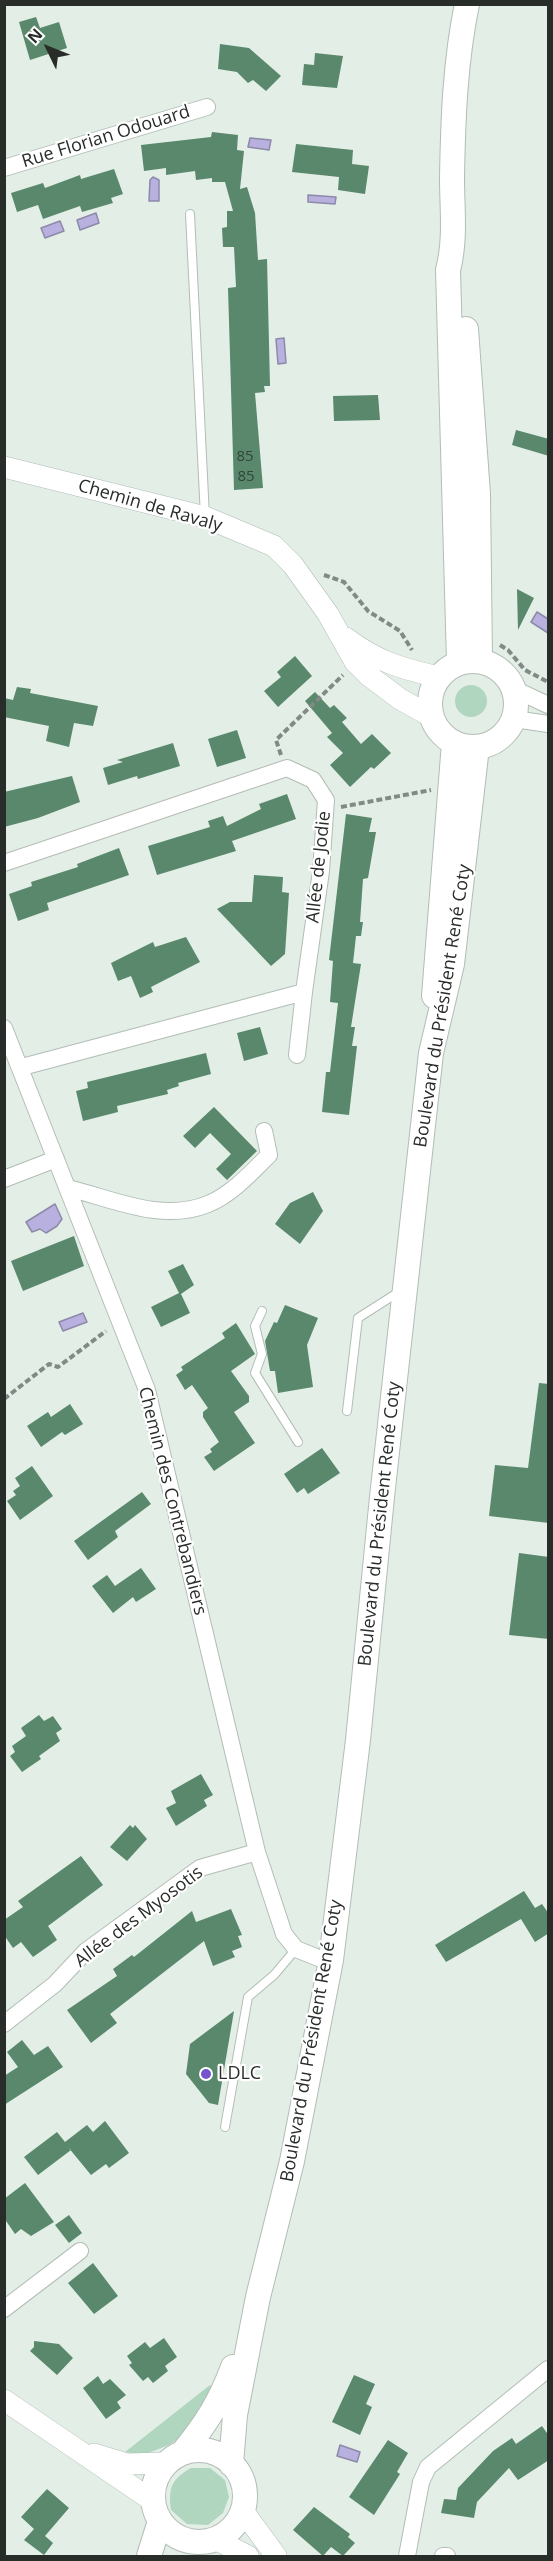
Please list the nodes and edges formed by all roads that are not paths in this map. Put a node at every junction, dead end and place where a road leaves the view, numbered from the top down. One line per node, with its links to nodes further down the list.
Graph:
1 (467, 4): 5 (main road)
2 (207, 106): 3 (street, Rue Florian Odouard)
3 (4, 168)
4 (190, 214): 7 (lane)
5 (453, 248): 9 (main road); 9 (main road)
6 (4, 467): 7 (street, Chemin de Ravaly)
7 (205, 517): 8 (street, Chemin de Ravaly)
8 (340, 634): 10 (street); 13 (street, Chemin de Ravaly)
9 (470, 661): 10 (main road); 11 (main road)
10 (439, 677): 13 (main road)
11 (514, 689): 12 (street); 14 (main road)
12 (549, 705)
13 (432, 717): 16 (main road)
14 (514, 719): 15 (street); 16 (main road)
15 (549, 724)
16 (465, 745): 26 (main road, Boulevard du Président René Coty)
17 (4, 863): 18 (street, Allée de Jodie)
18 (304, 992): 20 (street, Allée de Jodie); 21 (street)
19 (4, 1028): 21 (street, Chemin des Contrebandiers)
20 (297, 1055)
21 (22, 1067): 23 (street, Chemin des Contrebandiers)
22 (264, 1131): 25 (street)
23 (56, 1159): 24 (street); 25 (street, Chemin des Contrebandiers)
24 (4, 1179)
25 (68, 1188): 30 (street, Chemin des Contrebandiers)
26 (405, 1288): 28 (lane); 32 (main road, Boulevard du Président René Coty)
27 (262, 1311): 29 (lane)
28 (346, 1411)
29 (298, 1442)
30 (257, 1852): 31 (street, Chemin des Contrebandiers); 33 (street, Allée des Myosotis)
31 (296, 1949): 32 (street); 34 (lane)
32 (331, 1960): 36 (main road, Boulevard du Président René Coty)
33 (4, 2024)
34 (225, 2127)
35 (80, 2251): 37 (street)
36 (258, 2297): 41 (main road, Boulevard du Président René Coty); 42 (main road, Boulevard du Président René Coty)
37 (4, 2308)
38 (549, 2369): 49 (street)
39 (4, 2400): 40 (street)
40 (74, 2446): 41 (street); 43 (street)
41 (174, 2458): 42 (main road); 43 (main road)
42 (231, 2464): 44 (main road)
43 (156, 2511): 45 (main road); 46 (main road)
44 (243, 2511): 45 (main road); 48 (street)
45 (197, 2546): 47 (street)
46 (149, 2556)
47 (248, 2556)
48 (276, 2556)
49 (407, 2556)

